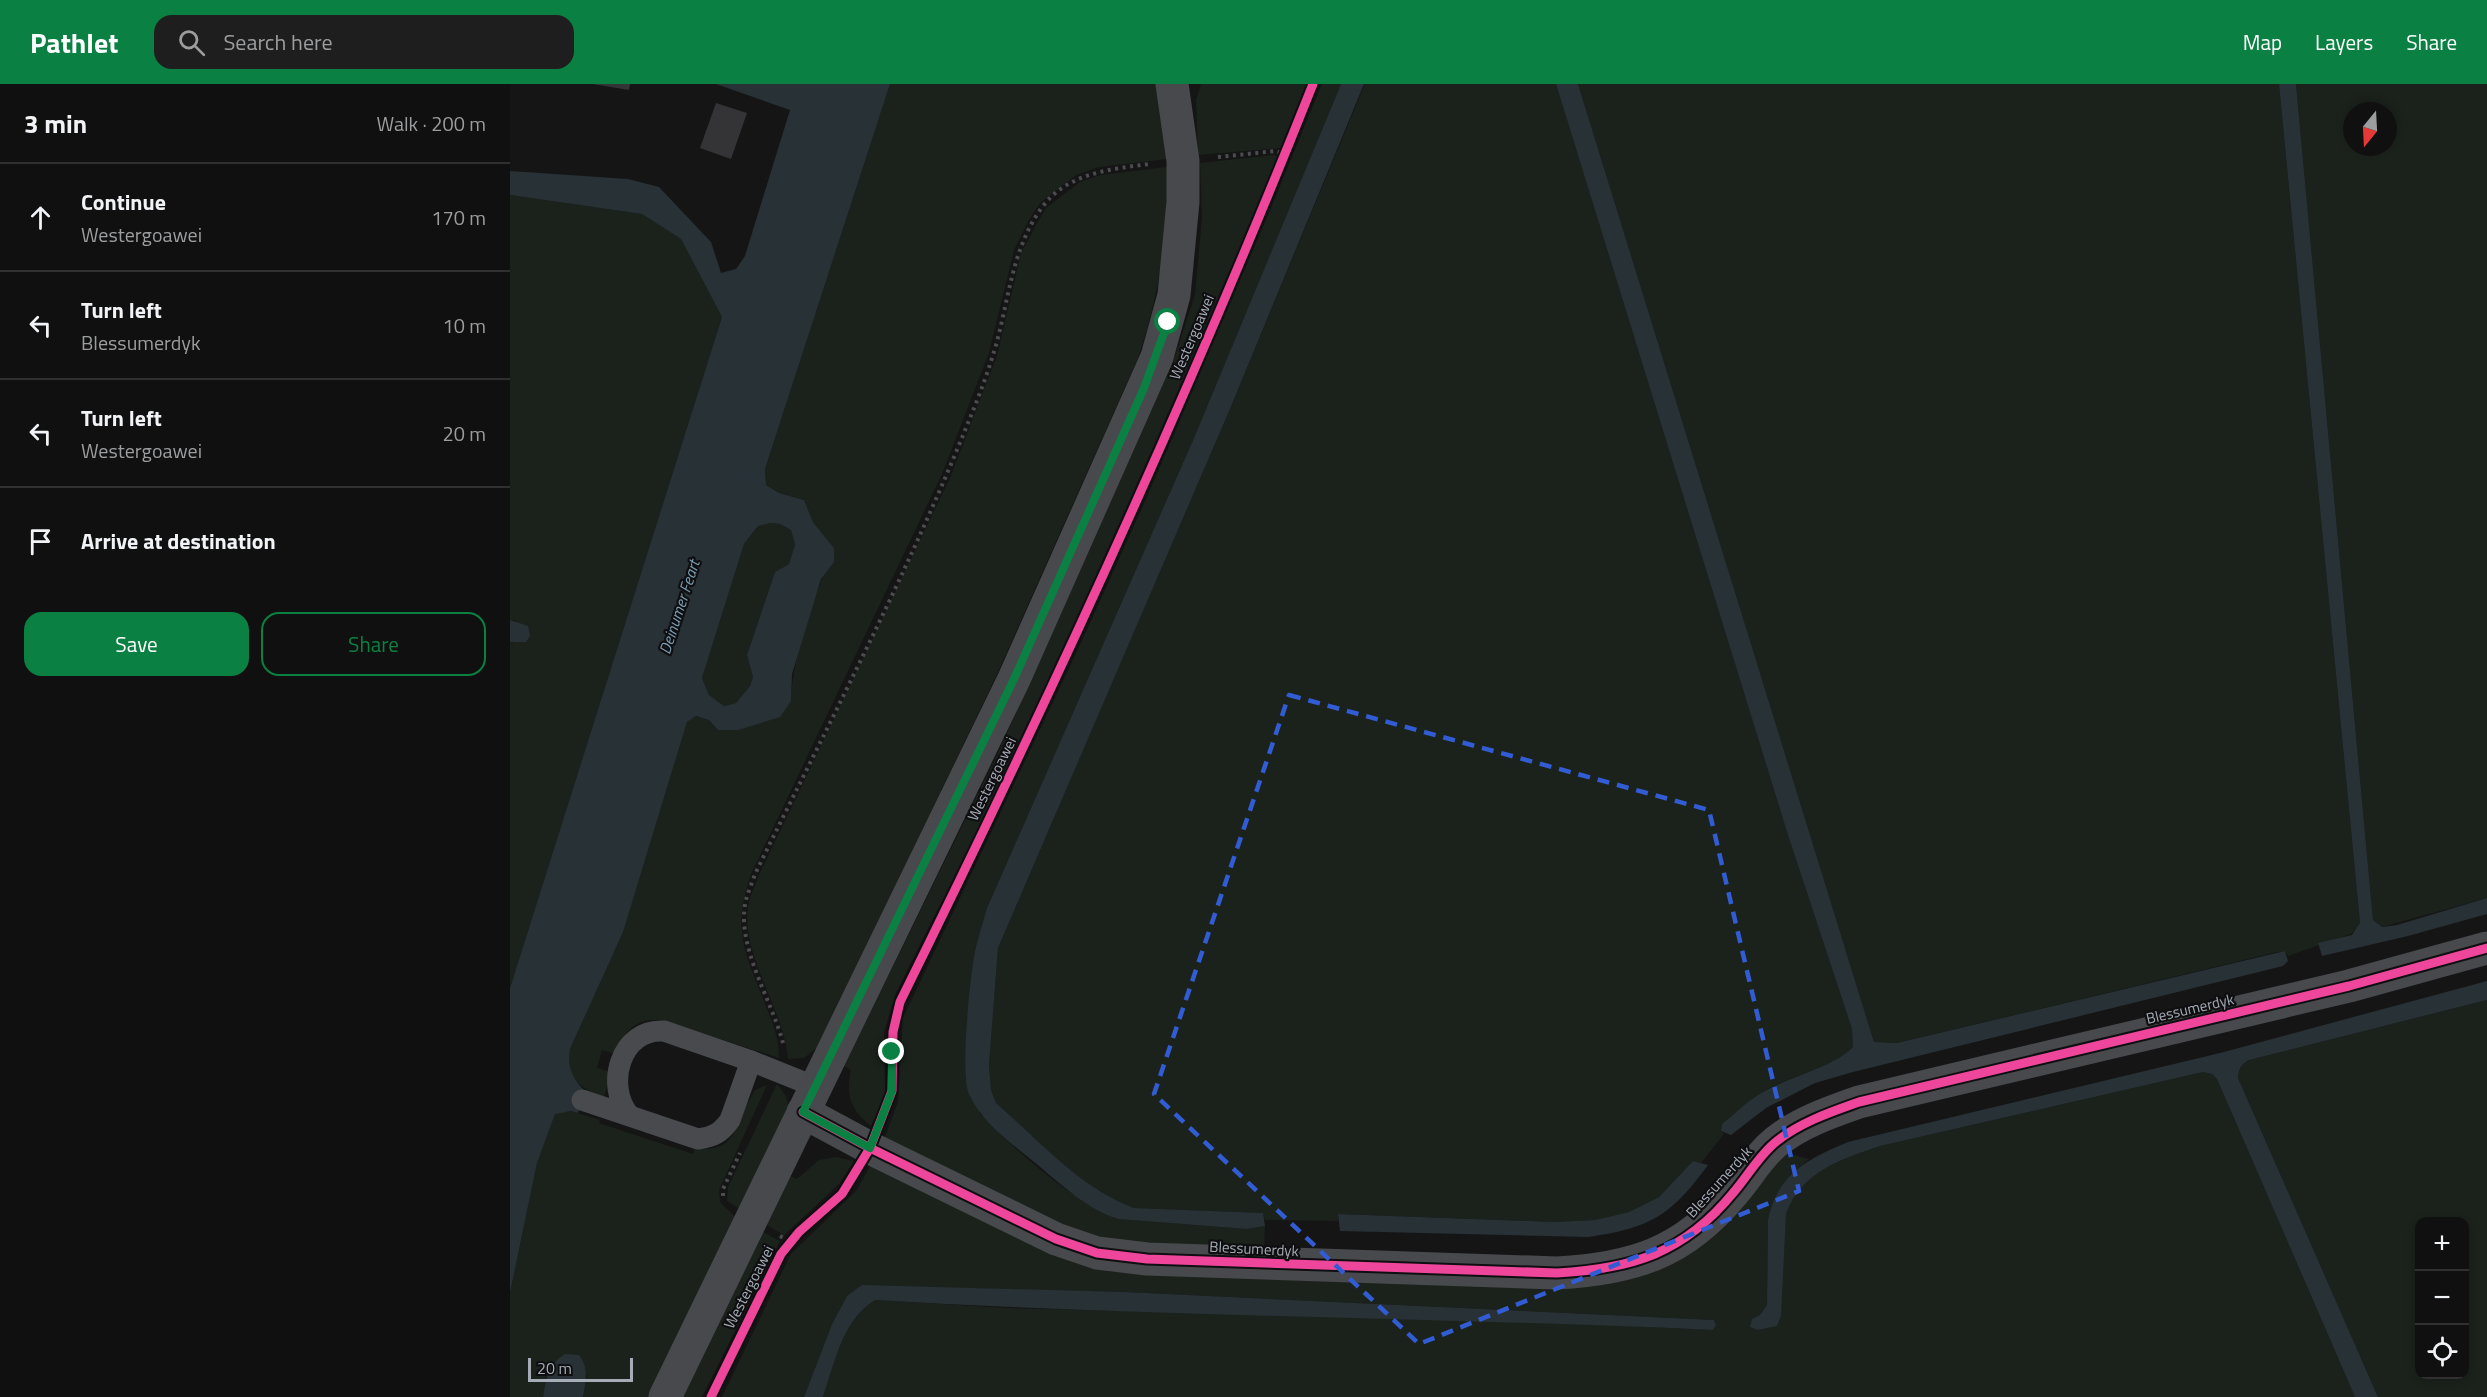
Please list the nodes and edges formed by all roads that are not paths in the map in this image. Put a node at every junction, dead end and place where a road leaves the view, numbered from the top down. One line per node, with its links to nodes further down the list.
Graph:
1 (1172, 84): 5 (street, Westergoawei)
2 (2487, 948): 5 (street, Blessumerdyk)
3 (751, 1061): 5 (lane); 6 (lane); 6 (lane)
4 (582, 1100): 6 (lane)
5 (809, 1100): 7 (street, Westergoawei)
6 (629, 1115)
7 (665, 1397)

